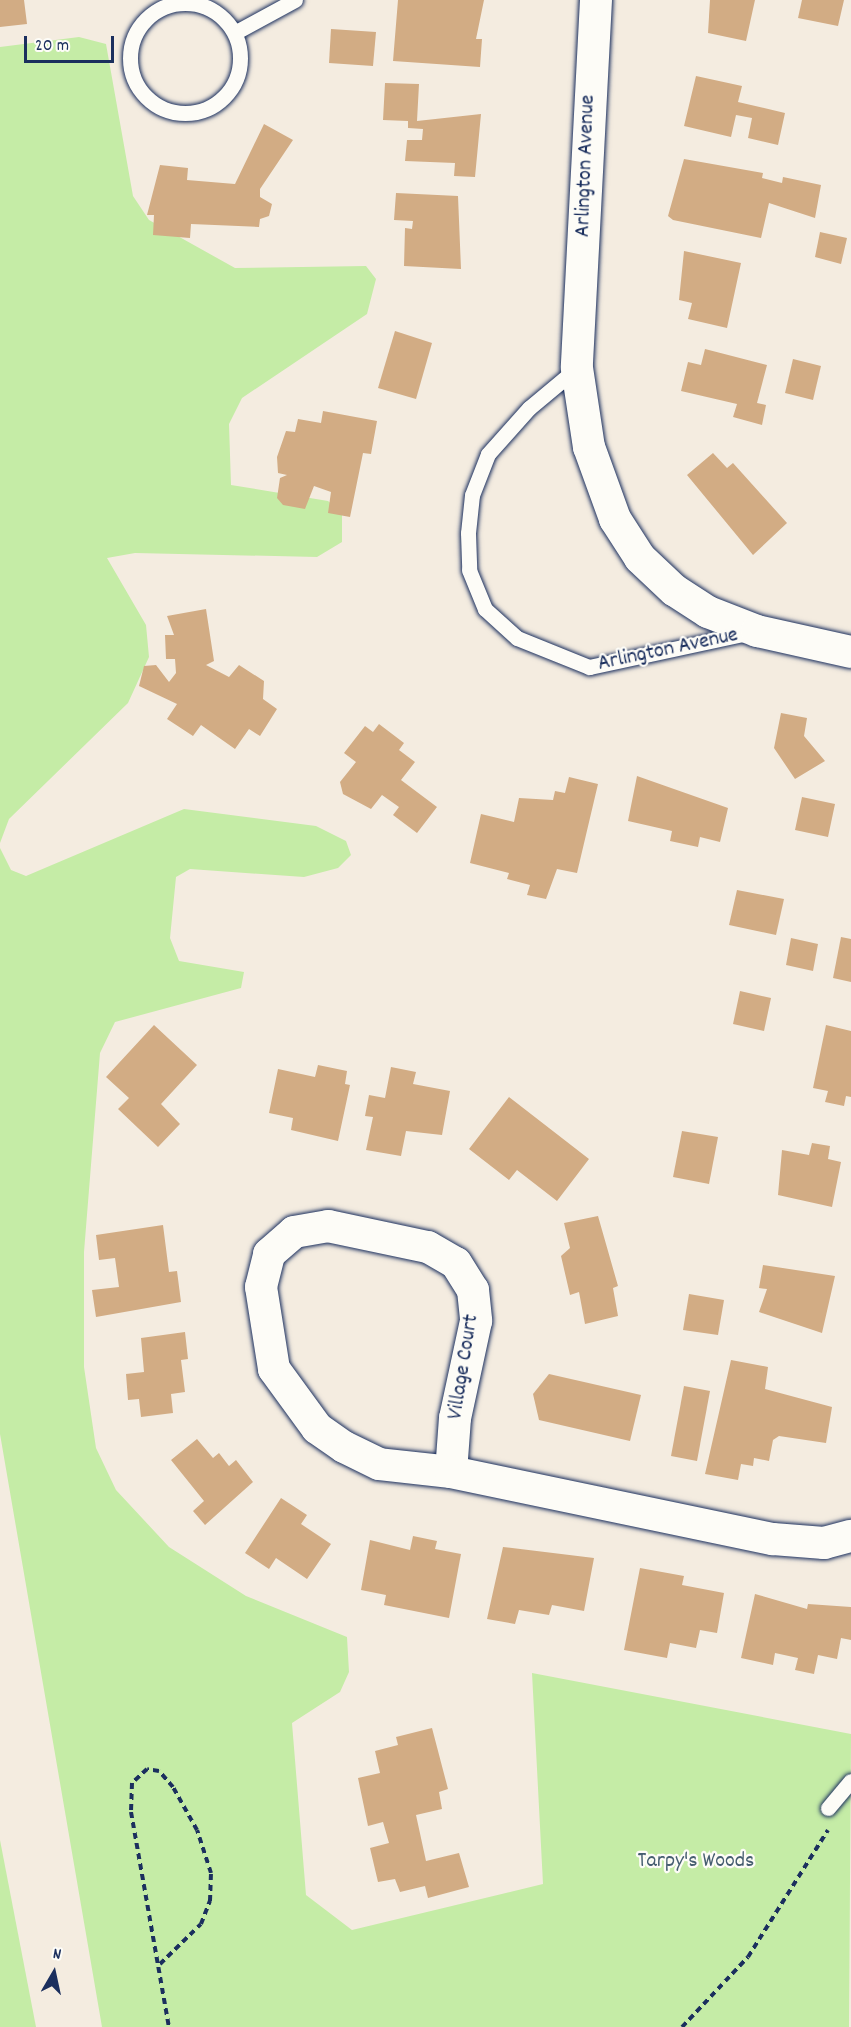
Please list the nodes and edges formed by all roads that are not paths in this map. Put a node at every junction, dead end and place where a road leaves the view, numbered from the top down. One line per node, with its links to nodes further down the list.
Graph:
1 (295, 0): 3 (lane)
2 (596, 0): 4 (street, Arlington Avenue)
3 (236, 32): 3 (lane)
4 (577, 368): 5 (street, Arlington Avenue); 5 (lane, Arlington Avenue)
5 (757, 631): 6 (street, Arlington Avenue)
6 (851, 652)
7 (451, 1472): 7 (street, Village Court); 8 (street, Village Court)
8 (851, 1536)
9 (851, 1781): 10 (lane)
10 (828, 1808)

